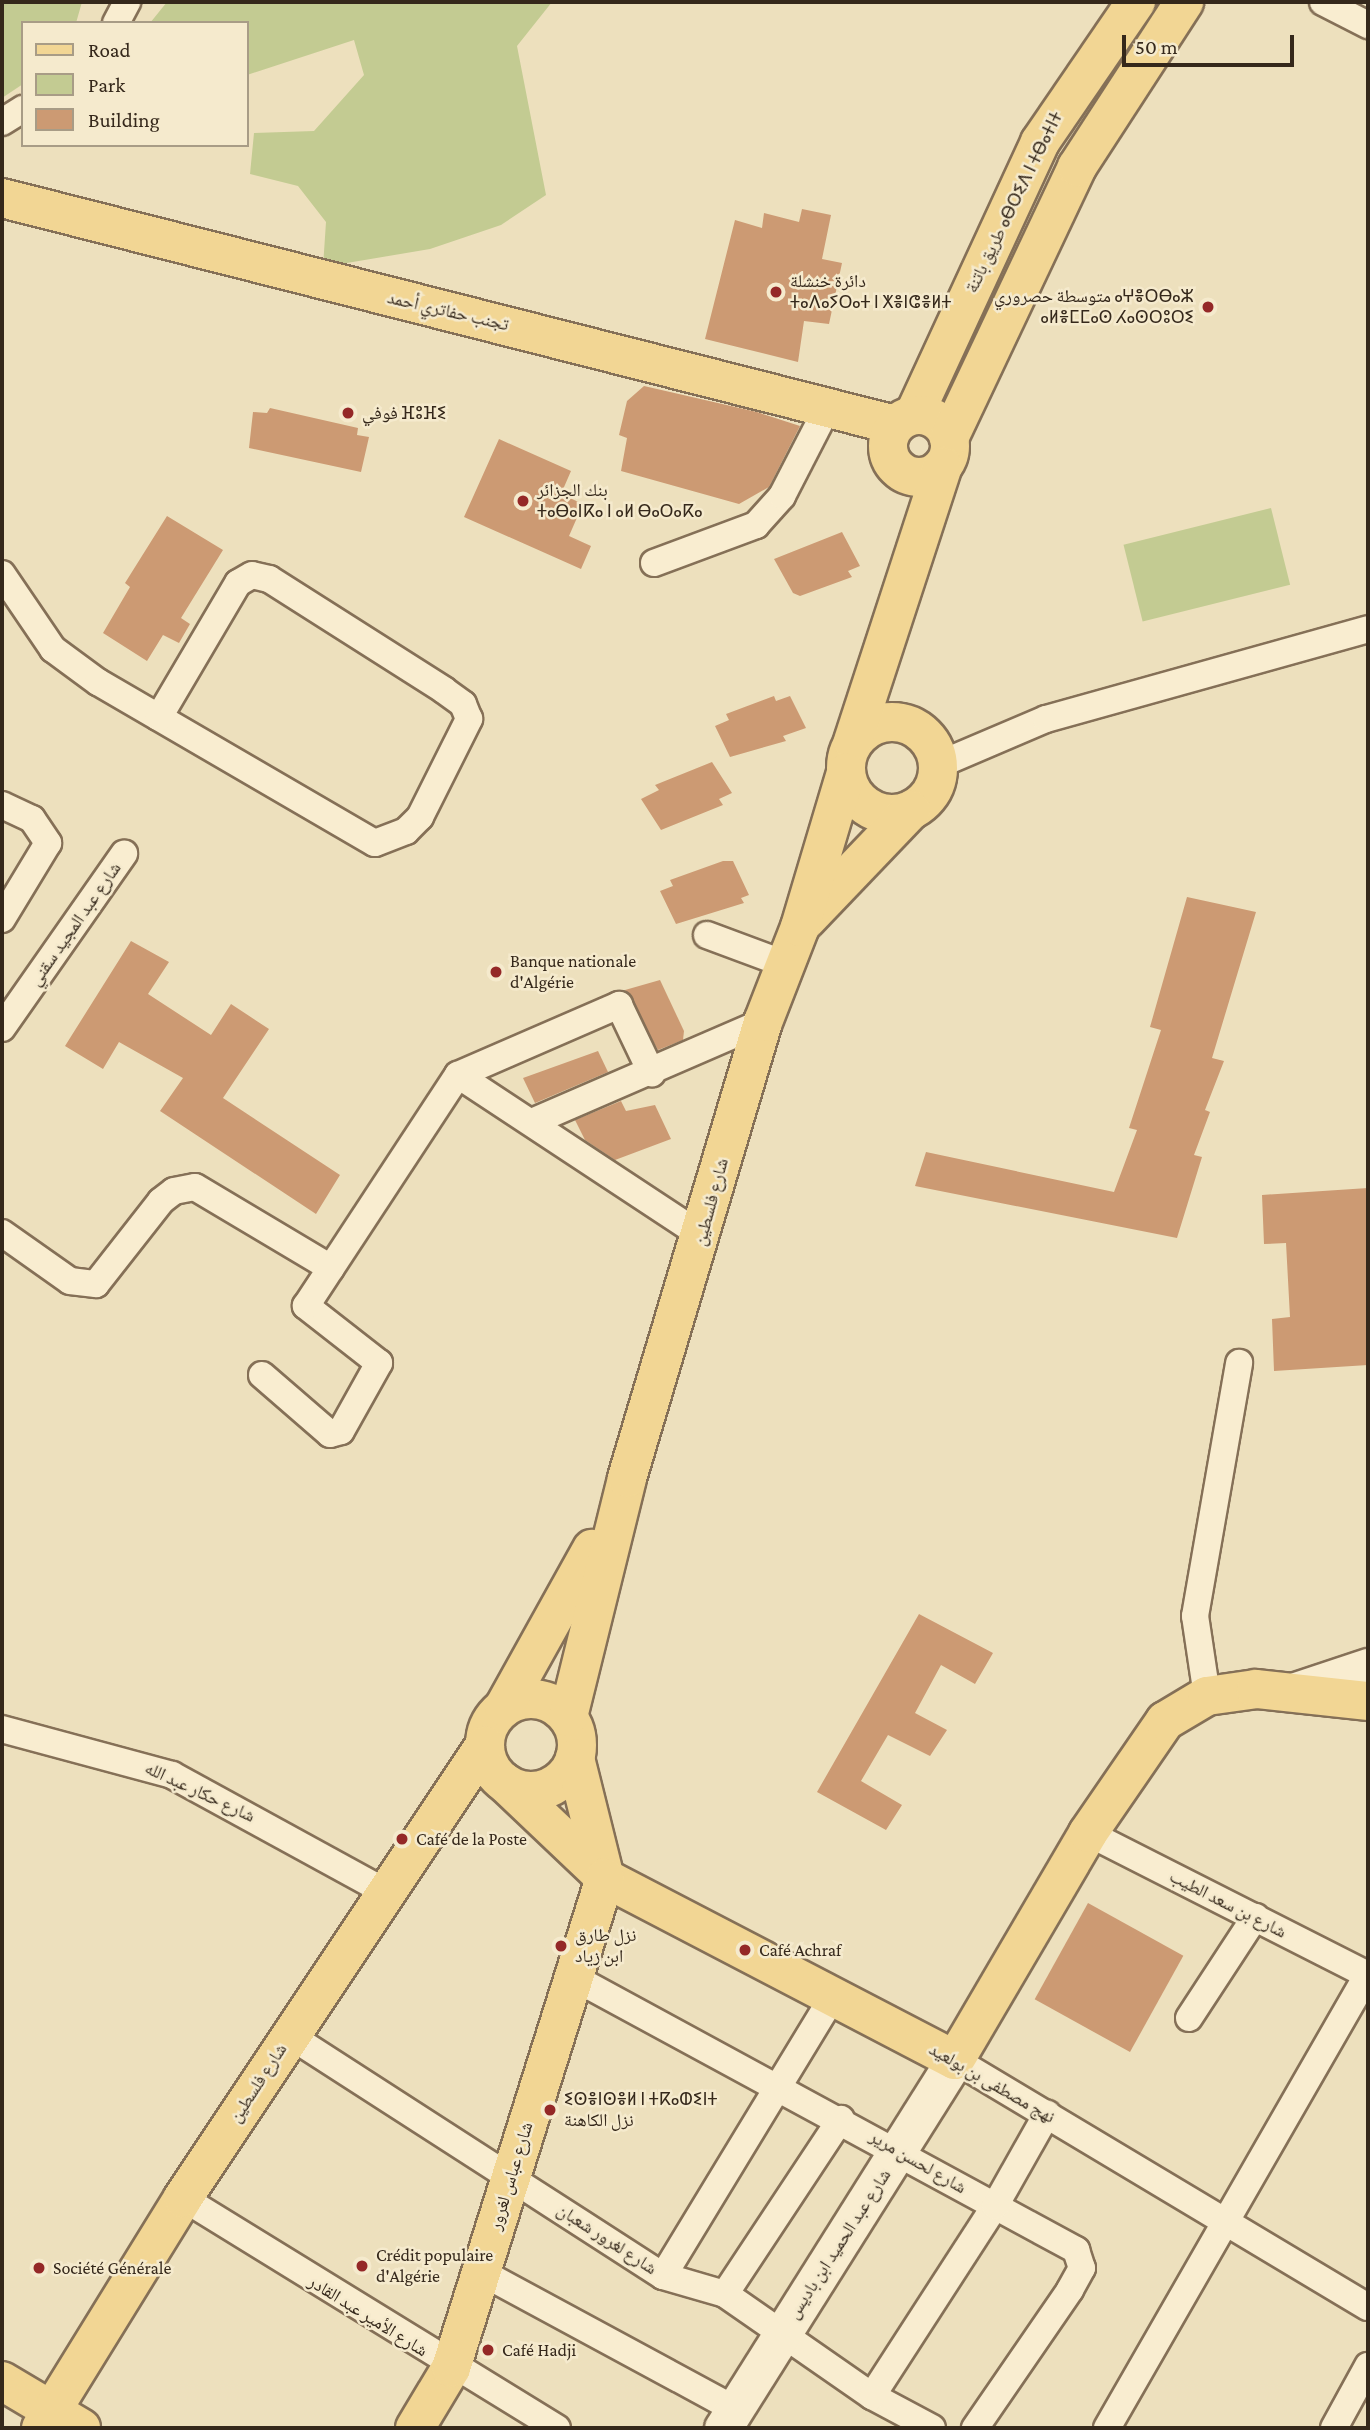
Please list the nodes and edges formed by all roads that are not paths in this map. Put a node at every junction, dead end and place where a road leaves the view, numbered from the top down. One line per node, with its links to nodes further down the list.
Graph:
1 (127, 2): 5 (street)
2 (1136, 2): 12 (main road, طريق باتنة ⴰⴱⵔⵉⴷ ⵏ ⵜⴱⴰⵜⵏⵜ)
3 (1184, 2): 12 (main road)
4 (1323, 2): 6 (street)
5 (117, 21)
6 (1368, 25)
7 (21, 110): 8 (street)
8 (2, 122)
9 (2, 198): 12 (main road, تجنب حفاتري أحمد)
10 (2, 221): 11 (main road, تجنب حفاتري أحمد)
11 (821, 420): 12 (main road, تجنب حفاتري أحمد); 13 (street)
12 (917, 445): 16 (main road, شارع فلسطين)
13 (654, 563)
14 (2, 574): 17 (street)
15 (1368, 629): 18 (street)
16 (883, 656): 18 (main road); 19 (main road, شارع فلسطين)
17 (159, 717): 17 (street)
18 (931, 750): 19 (main road); 21 (main road)
19 (850, 757): 21 (main road); 24 (main road, شارع فلسطين)
20 (2, 804): 23 (street)
21 (911, 810): 24 (main road)
22 (124, 854): 28 (street, شارع عبد المجيد سقني)
23 (2, 919)
24 (800, 927): 26 (main road, شارع فلسطين)
25 (707, 935): 26 (street)
26 (785, 964): 27 (main road, شارع فلسطين)
27 (763, 1022): 30 (street); 33 (main road, شارع فلسطين)
28 (2, 1028)
29 (458, 1074): 30 (street); 31 (street); 34 (street)
30 (653, 1074): 31 (street)
31 (532, 1122): 33 (street)
32 (2, 1233): 34 (street)
33 (702, 1236): 37 (main road, شارع فلسطين)
34 (331, 1268): 36 (street)
35 (1239, 1363): 40 (street)
36 (261, 1375)
37 (627, 1478): 42 (main road, شارع فلسطين); 43 (main road, شارع فلسطين)
38 (1368, 1665): 39 (street)
39 (1293, 1690): 40 (main road); 41 (main road)
40 (1207, 1696): 48 (main road)
41 (1368, 1701)
42 (504, 1707): 43 (main road); 45 (main road)
43 (568, 1717): 46 (main road)
44 (2, 1729): 50 (street, شارع حكار عبد الله)
45 (485, 1745): 47 (main road); 50 (main road, شارع فلسطين)
46 (575, 1758): 47 (main road); 49 (main road)
47 (504, 1782): 49 (main road, نهج مصطفى بن بولعيد)
48 (1088, 1833): 51 (street, شارع بن سعد الطيب); 57 (main road)
49 (605, 1878): 53 (main road, شارع عباس لغرور); 54 (main road, نهج مصطفى بن بولعيد)
50 (384, 1891): 56 (main road, شارع فلسطين)
51 (1255, 1917): 52 (street, شارع بن سعد الطيب); 55 (street)
52 (1368, 1974): 65 (street)
53 (571, 1976): 58 (street, شارع لحسن مرير); 62 (main road, شارع عباس لغرور)
54 (833, 1996): 57 (main road, نهج مصطفى بن بولعيد); 58 (street)
55 (1189, 2018)
56 (289, 2035): 62 (street, شارع لغرور شعبان); 63 (main road, شارع فلسطين)
57 (955, 2060): 59 (street, نهج مصطفى بن بولعيد); 61 (main road, شارع عبد الحميد ابن باديس)
58 (775, 2085): 60 (street, شارع لحسن مرير); 67 (street)
59 (1046, 2114): 64 (street); 65 (street, نهج مصطفى بن بولعيد)
60 (841, 2119): 61 (street, شارع لحسن مرير); 68 (street)
61 (899, 2150): 64 (street, شارع لحسن مرير); 70 (main road, شارع عبد الحميد ابن باديس)
62 (512, 2176): 66 (main road, شارع عباس لغرور); 67 (street, شارع لغرور شعبان)
63 (183, 2198): 72 (street, شارع الأمير عبد القادر); 76 (main road, شارع فلسطين)
64 (995, 2206): 74 (street); 80 (street, شارع لحسن مرير)
65 (1227, 2219): 69 (street, نهج مصطفى بن بولعيد); 81 (street)
66 (481, 2272): 72 (main road, شارع عباس لغرور); 75 (street)
67 (663, 2276): 68 (street, شارع لغرور شعبان)
68 (725, 2294): 70 (street, شارع لغرور شعبان)
69 (1368, 2307)
70 (782, 2332): 74 (street, شارع لغرور شعبان); 75 (main road, شارع عبد الحميد ابن باديس)
71 (1368, 2366): 82 (street)
72 (451, 2368): 77 (main road, شارع عباس لغرور); 78 (street, شارع الأمير عبد القادر)
73 (2, 2381): 76 (main road)
74 (872, 2396): 79 (street, شارع لغرور شعبان)
75 (729, 2419)
76 (58, 2423)
77 (415, 2428)
78 (556, 2428)
79 (932, 2428)
80 (975, 2428)
81 (1107, 2428)
82 (1334, 2428)

